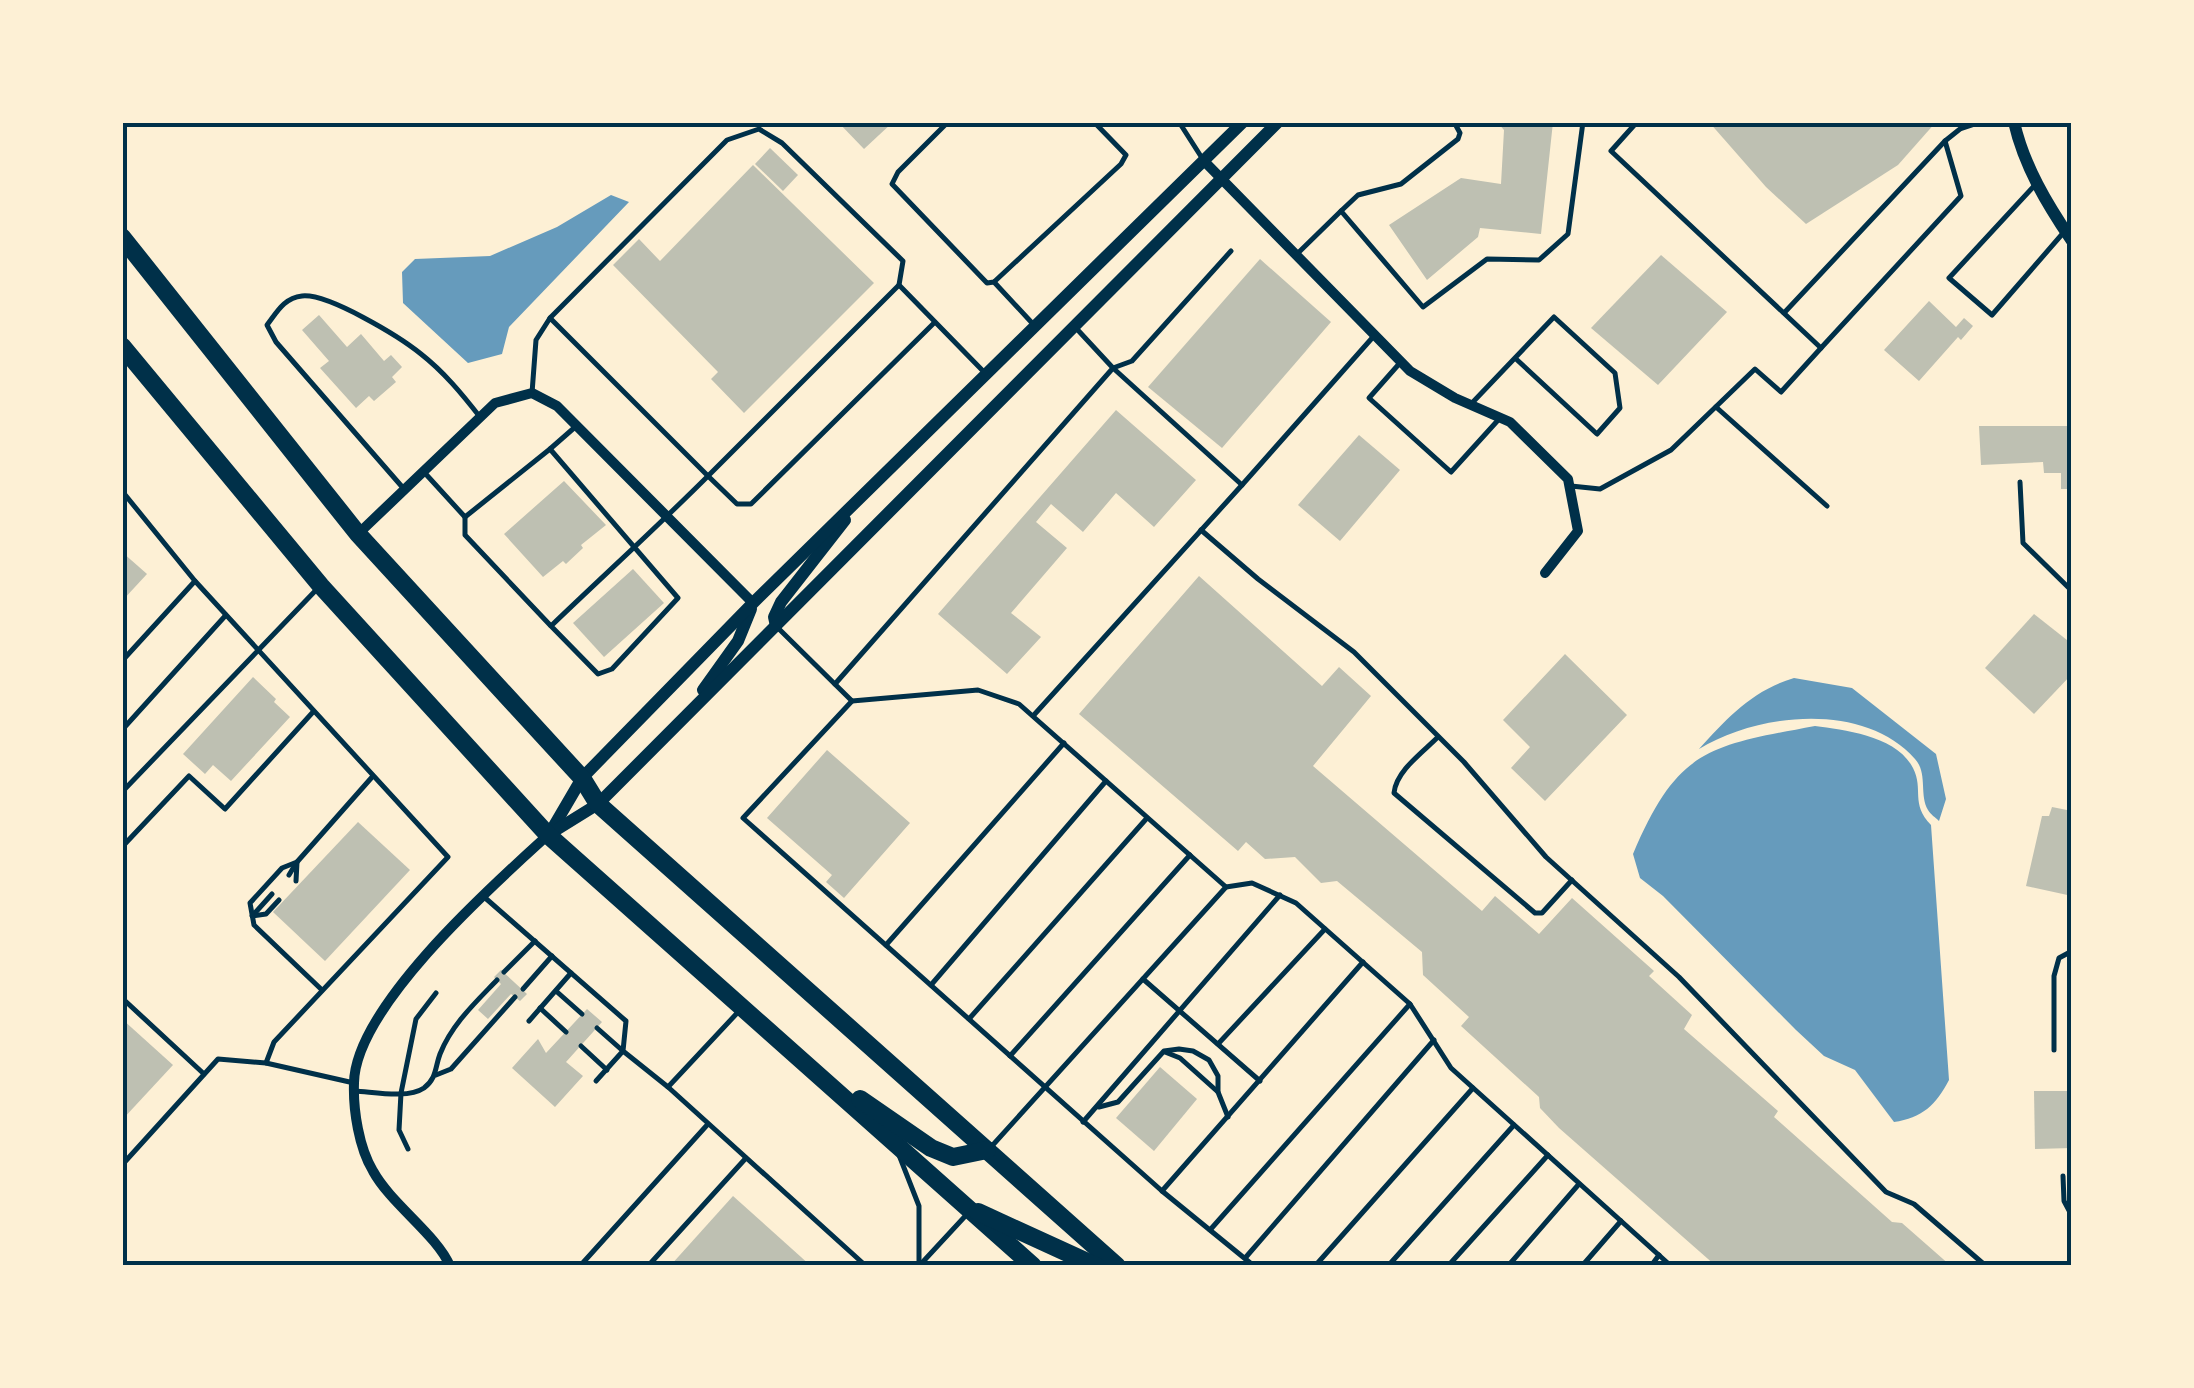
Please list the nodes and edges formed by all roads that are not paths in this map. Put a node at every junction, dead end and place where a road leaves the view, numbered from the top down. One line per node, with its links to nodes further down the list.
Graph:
1 (948, 122): 21 (lane)
2 (1094, 122): 21 (lane)
3 (1179, 122): 13 (lane)
4 (1243, 122): 13 (street)
5 (1278, 122): 14 (street)
6 (1454, 122): 16 (lane)
7 (1583, 122): 16 (lane)
8 (1637, 122): 23 (lane)
9 (1981, 122): 11 (lane)
10 (2014, 122): 15 (street)
11 (1959, 126): 12 (lane)
12 (1946, 142): 23 (lane); 30 (lane)
13 (1204, 160): 14 (street); 26 (street)
14 (1221, 178): 20 (street); 27 (street)
15 (2037, 184): 17 (street); 17 (lane)
16 (1341, 211): 20 (lane)
17 (2068, 236)
18 (122, 237): 55 (main road)
19 (1231, 250): 33 (lane)
20 (1296, 254): 28 (street)
21 (994, 282): 26 (lane)
22 (899, 285): 24 (lane); 25 (lane); 44 (lane)
23 (1784, 314): 30 (lane)
24 (550, 318): 35 (lane); 44 (lane)
25 (935, 322): 34 (lane); 44 (lane)
26 (1035, 326): 34 (street)
27 (1074, 326): 33 (lane); 36 (street)
28 (1375, 335): 32 (street); 46 (lane)
29 (122, 346): 59 (main road)
30 (1821, 348): 38 (lane)
31 (1515, 358): 31 (lane); 37 (lane)
32 (1401, 362): 37 (street); 40 (lane)
33 (1113, 368): 46 (lane); 67 (lane)
34 (986, 374): 36 (street); 50 (street)
35 (532, 393): 39 (street); 41 (street)
36 (1006, 394): 64 (street)
37 (1470, 405): 40 (street)
38 (1716, 407): 47 (lane); 51 (lane)
39 (480, 417): 43 (street); 48 (lane)
40 (1500, 418): 47 (street)
41 (577, 426): 42 (lane); 53 (street)
42 (550, 449): 52 (lane); 56 (lane)
43 (423, 471): 48 (street); 52 (lane)
44 (708, 476): 53 (lane)
45 (2020, 482): 60 (lane)
46 (1242, 485): 54 (lane)
47 (1570, 486): 57 (street)
48 (404, 490): 55 (street)
49 (122, 491): 58 (lane)
50 (860, 498): 61 (street); 64 (street)
51 (1827, 506)
52 (466, 517): 63 (lane)
53 (667, 517): 56 (lane); 61 (street)
54 (1201, 530): 70 (lane); 73 (lane)
55 (358, 534): 76 (main road)
56 (634, 548): 63 (lane); 63 (lane)
57 (1546, 573)
58 (195, 581): 62 (lane); 66 (lane)
59 (321, 586): 65 (lane); 81 (main road)
60 (2072, 591)
61 (753, 603): 71 (street); 76 (street)
62 (226, 615): 65 (lane); 72 (lane)
63 (550, 626)
64 (776, 626): 67 (lane); 71 (street)
65 (256, 650): 69 (lane); 78 (lane)
66 (122, 660)
67 (835, 684): 68 (lane)
68 (852, 700): 70 (lane); 96 (lane)
69 (314, 712): 75 (lane); 82 (lane)
70 (1032, 716): 74 (lane)
71 (685, 717): 79 (street)
72 (122, 730)
73 (1438, 737): 86 (lane); 86 (lane)
74 (1064, 744): 77 (lane); 96 (lane)
75 (374, 776): 84 (lane); 106 (lane)
76 (582, 778): 79 (main road); 81 (street)
77 (1106, 781): 80 (lane); 104 (lane)
78 (122, 792)
79 (598, 804): 81 (street); 147 (main road)
80 (1147, 818): 83 (lane); 116 (lane)
81 (548, 835): 90 (street); 112 (main road)
82 (122, 847)
83 (1190, 855): 88 (lane); 127 (lane)
84 (297, 862): 85 (lane); 87 (lane); 93 (lane)
85 (289, 875)
86 (1572, 880): 176 (lane)
87 (296, 882)
88 (1226, 887): 91 (lane); 102 (lane)
89 (272, 894): 93 (lane)
90 (482, 895): 95 (lane); 135 (street)
91 (1280, 895): 94 (lane); 114 (lane)
92 (279, 900): 93 (lane)
93 (252, 916): 106 (lane)
94 (1325, 928): 99 (lane); 121 (lane)
95 (536, 941): 98 (lane); 100 (lane)
96 (886, 945): 104 (lane)
97 (2072, 952): 123 (lane)
98 (552, 956): 101 (lane); 105 (lane)
99 (1363, 962): 111 (lane); 132 (lane)
100 (504, 972)
101 (571, 973): 107 (lane); 124 (lane)
102 (1143, 979): 114 (lane); 134 (lane)
103 (497, 980): 131 (lane)
104 (931, 985): 116 (lane)
105 (523, 989)
106 (322, 990): 128 (lane)
107 (556, 991): 113 (lane); 115 (lane)
108 (436, 993): 139 (lane)
109 (516, 997): 131 (lane)
110 (122, 998): 130 (lane)
111 (1410, 1004): 120 (lane); 157 (lane)
112 (742, 1007): 126 (main road); 136 (lane)
113 (540, 1008): 117 (lane); 119 (lane)
114 (1180, 1010): 121 (lane); 140 (lane)
115 (582, 1014)
116 (969, 1019): 127 (lane)
117 (529, 1021)
118 (597, 1028): 124 (lane)
119 (566, 1032)
120 (1434, 1040): 137 (lane); 159 (lane)
121 (1218, 1044): 132 (lane)
122 (581, 1046): 129 (lane)
123 (2054, 1050)
124 (623, 1052): 129 (lane); 136 (lane)
125 (1164, 1052): 138 (lane); 138 (lane); 140 (lane)
126 (794, 1053): 145 (main road); 147 (main road)
127 (1010, 1056): 134 (lane)
128 (266, 1064): 130 (lane); 135 (lane)
129 (607, 1070): 133 (lane)
130 (204, 1074): 150 (lane)
131 (436, 1075): 139 (lane)
132 (1260, 1081): 141 (lane)
133 (596, 1082)
134 (1045, 1086): 142 (lane); 147 (lane)
135 (354, 1087): 139 (lane); 161 (street)
136 (668, 1087): 143 (lane)
137 (1474, 1088): 144 (lane); 169 (lane)
138 (1218, 1092): 141 (lane)
139 (400, 1093): 146 (lane)
140 (1096, 1108): 142 (lane)
141 (1228, 1117): 153 (lane)
142 (1084, 1122): 153 (lane)
143 (708, 1124): 149 (lane); 160 (lane)
144 (1514, 1124): 148 (lane); 170 (lane)
145 (891, 1139): 154 (main road); 164 (lane)
146 (408, 1148)
147 (988, 1150): 167 (main road)
148 (1548, 1155): 152 (lane); 171 (lane)
149 (746, 1158): 162 (lane); 163 (lane)
150 (122, 1165)
151 (2063, 1176): 155 (lane)
152 (1580, 1184): 156 (lane); 172 (lane)
153 (1162, 1191): 157 (lane)
154 (970, 1210): 164 (lane); 165 (main road); 166 (main road)
155 (2072, 1216)
156 (1621, 1221): 158 (lane); 173 (lane)
157 (1210, 1230): 159 (lane)
158 (1659, 1255): 174 (lane); 175 (lane)
159 (1245, 1258): 168 (lane)
160 (584, 1264)
161 (450, 1266)
162 (648, 1266)
163 (866, 1266)
164 (919, 1266)
165 (1033, 1266)
166 (1096, 1266)
167 (1118, 1266)
168 (1254, 1266)
169 (1315, 1266)
170 (1388, 1266)
171 (1448, 1266)
172 (1508, 1266)
173 (1582, 1266)
174 (1650, 1266)
175 (1670, 1266)
176 (1986, 1266)

